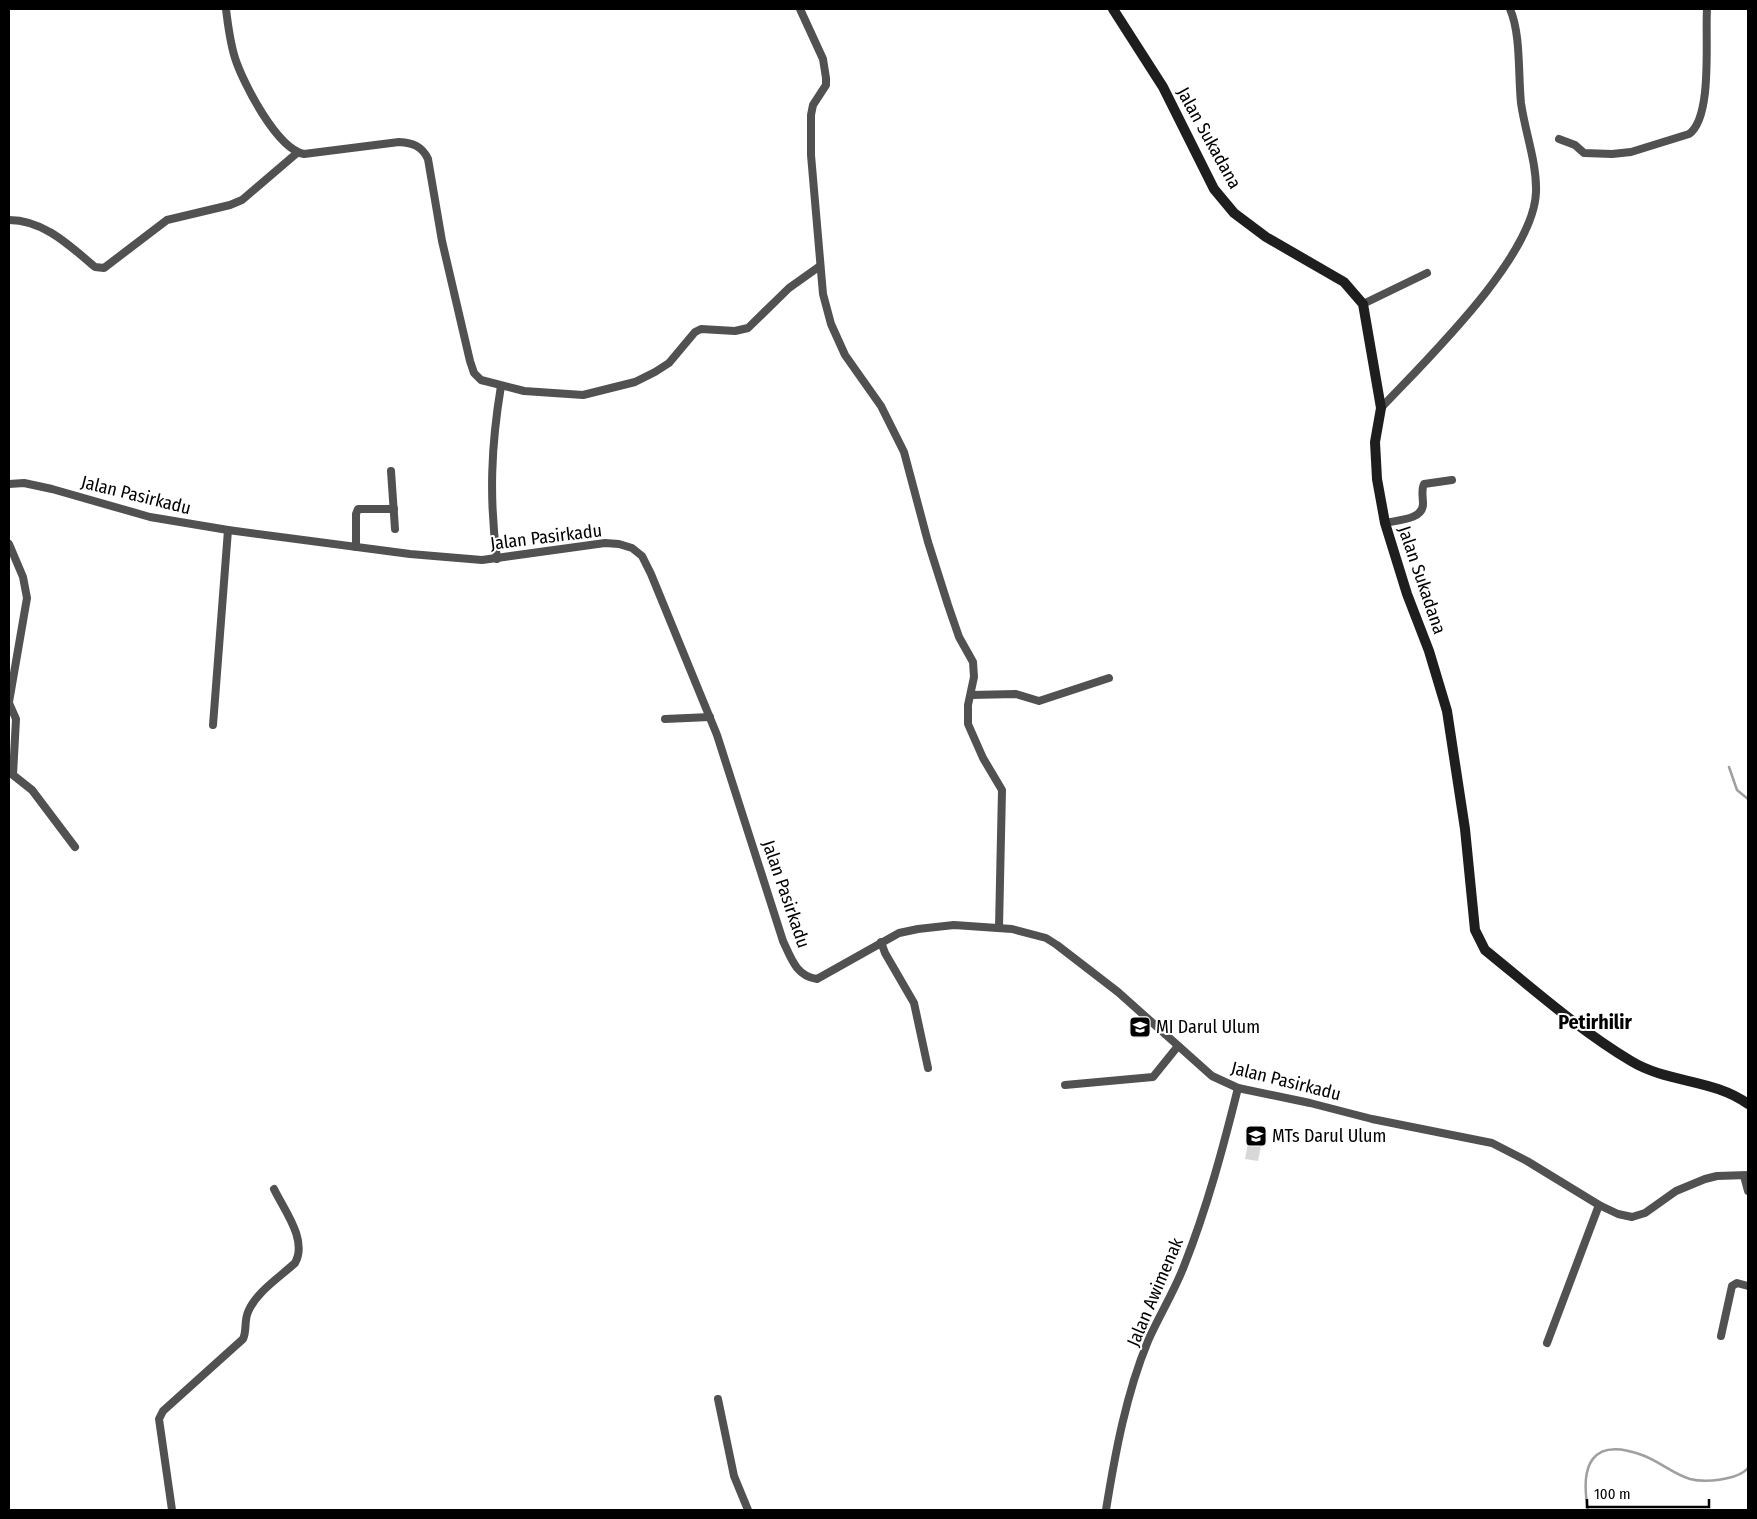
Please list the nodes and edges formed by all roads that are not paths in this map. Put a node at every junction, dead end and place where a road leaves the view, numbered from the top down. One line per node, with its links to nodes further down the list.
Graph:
1 (226, 9): 7 (street)
2 (800, 9): 9 (street)
3 (1113, 9): 11 (main road, Jalan Sukadana)
4 (1510, 9): 13 (street)
5 (1707, 9): 6 (street)
6 (1559, 140)
7 (297, 153): 8 (street); 12 (street)
8 (9, 220)
9 (820, 266): 12 (street); 25 (street)
10 (1427, 273): 11 (street)
11 (1363, 304): 13 (main road, Jalan Sukadana)
12 (501, 386): 23 (street)
13 (1381, 408): 18 (main road, Jalan Sukadana)
14 (391, 471): 17 (street)
15 (1452, 480): 18 (street)
16 (9, 484): 20 (street, Jalan Pasirkadu)
17 (394, 509): 19 (street); 22 (street)
18 (1385, 523): 37 (main road, Jalan Sukadana)
19 (395, 529)
20 (228, 530): 22 (street, Jalan Pasirkadu); 29 (street)
21 (9, 544): 26 (street)
22 (356, 547): 23 (street, Jalan Pasirkadu)
23 (497, 559): 27 (street, Jalan Pasirkadu)
24 (1109, 678): 25 (street)
25 (971, 695): 31 (street)
26 (9, 703): 30 (street)
27 (710, 717): 28 (street); 32 (street, Jalan Pasirkadu)
28 (665, 719)
29 (213, 725)
30 (75, 847)
31 (999, 927): 32 (street, Jalan Pasirkadu); 33 (street, Jalan Pasirkadu)
32 (881, 942): 34 (street)
33 (1178, 1046): 35 (street); 36 (street, Jalan Pasirkadu)
34 (928, 1068)
35 (1065, 1085)
36 (1238, 1088): 41 (street, Jalan Pasirkadu); 48 (street, Jalan Awimenak)
37 (1748, 1104)
38 (1746, 1176): 40 (street); 41 (street, Jalan Pasirkadu)
39 (274, 1189): 46 (street)
40 (1748, 1191)
41 (1599, 1205): 44 (street)
42 (1748, 1286): 43 (street)
43 (1721, 1336)
44 (1547, 1342)
45 (718, 1399): 47 (street)
46 (172, 1510)
47 (748, 1510)
48 (1106, 1510)

